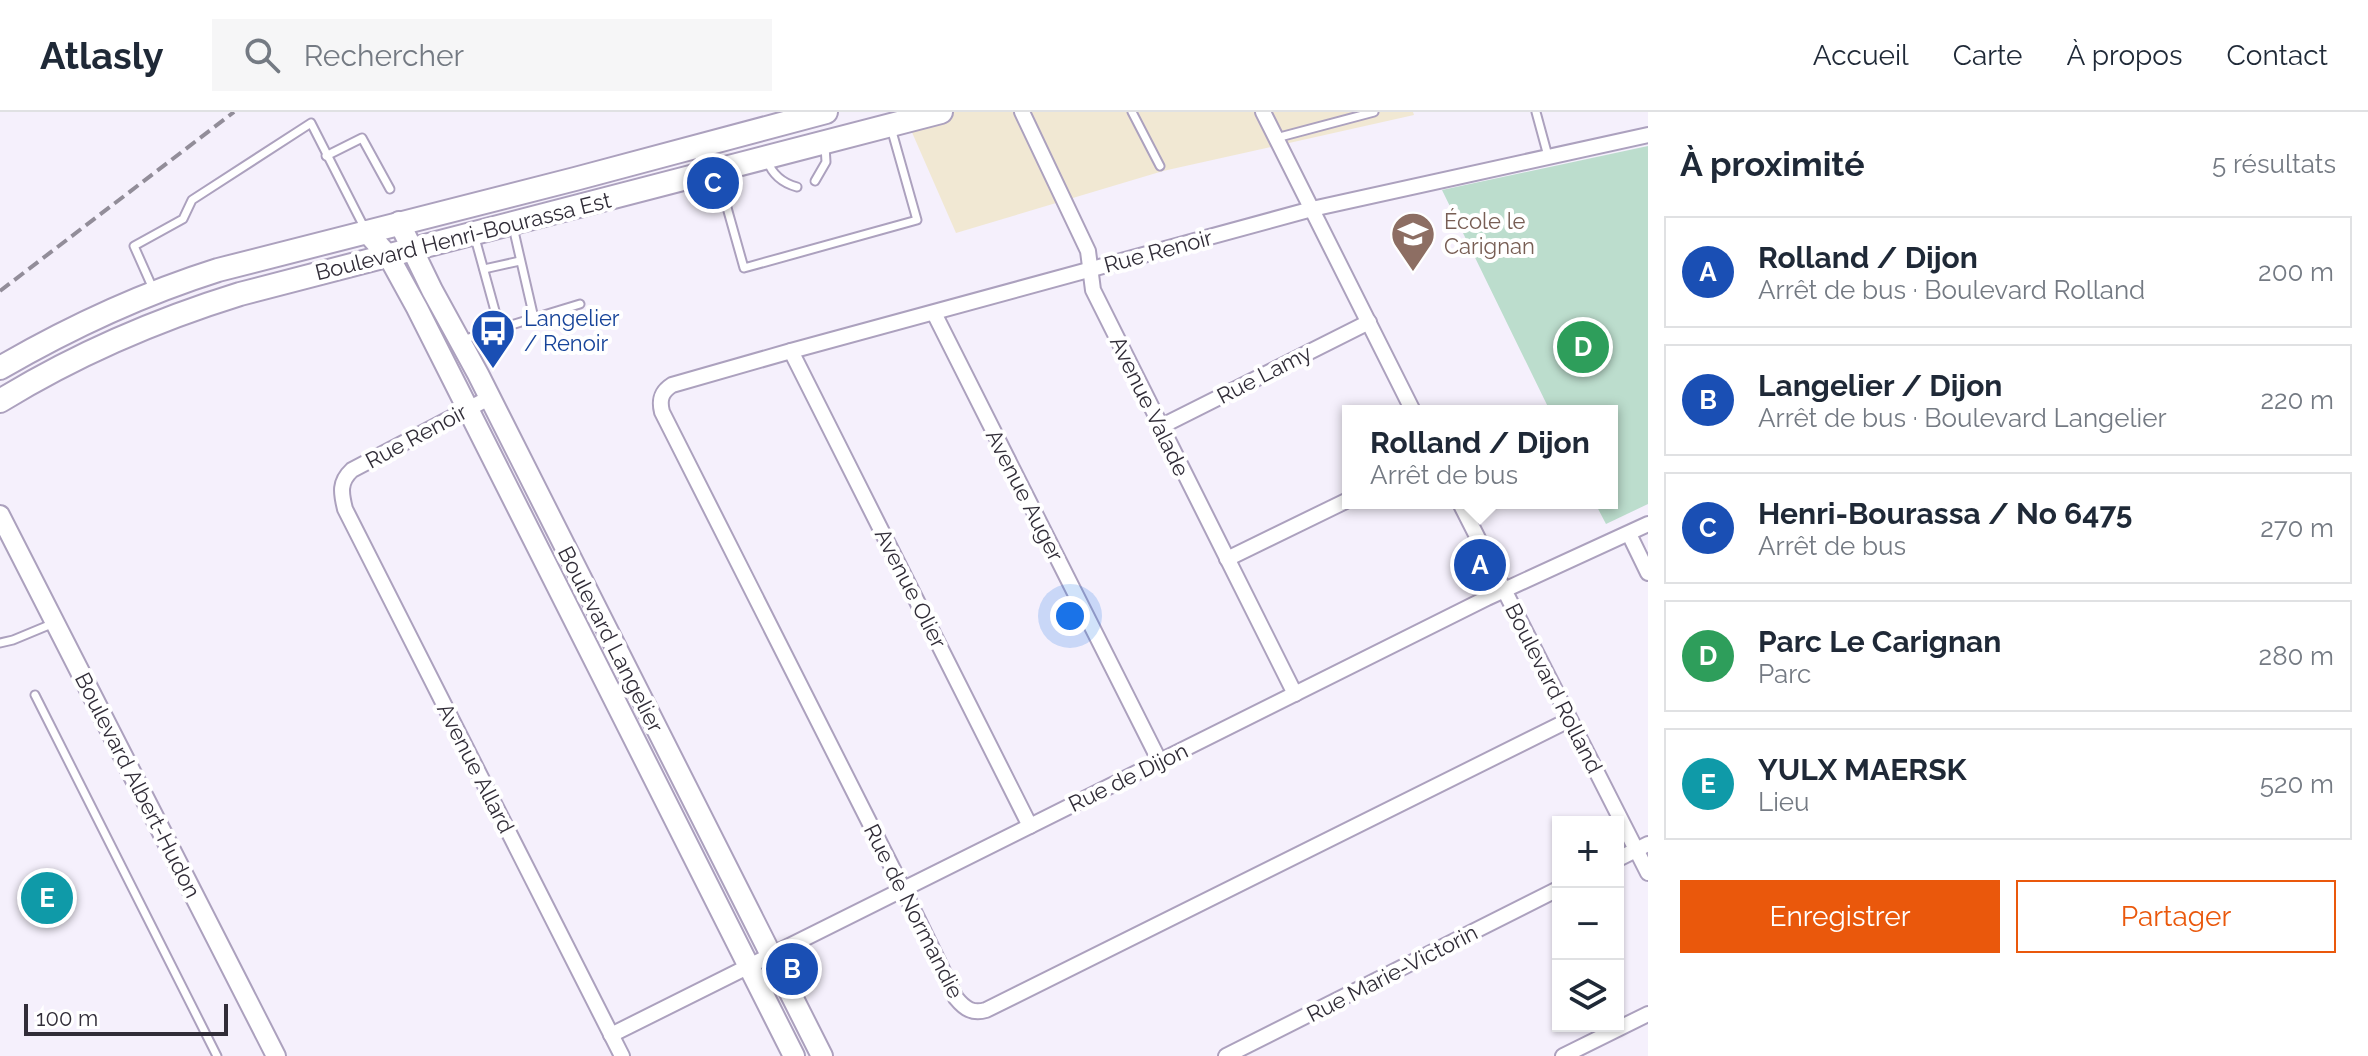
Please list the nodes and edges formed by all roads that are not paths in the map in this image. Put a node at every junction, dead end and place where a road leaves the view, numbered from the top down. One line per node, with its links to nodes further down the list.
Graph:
1 (826, 112): 12 (main road, Boulevard Henri-Bourassa Est)
2 (941, 112): 8 (main road, Boulevard Henri-Bourassa Est)
3 (1022, 112): 31 (street, Avenue Valade)
4 (1132, 112): 16 (lane)
5 (1263, 112): 10 (street)
6 (1374, 112): 10 (lane)
7 (1536, 112): 14 (lane)
8 (890, 125): 11 (main road, Boulevard Henri-Bourassa Est); 17 (lane)
9 (1648, 135): 14 (street, Rue Renoir)
10 (1276, 138): 22 (street)
11 (824, 143): 15 (main road, Boulevard Henri-Bourassa Est); 19 (lane)
12 (682, 150): 18 (lane); 23 (main road, Boulevard Henri-Bourassa Est)
13 (326, 156): 21 (lane); 25 (lane); 34 (lane)
14 (1548, 157): 22 (street, Rue Renoir)
15 (766, 158): 17 (main road, Boulevard Henri-Bourassa Est); 20 (lane)
16 (1160, 166)
17 (717, 171): 18 (main road, Boulevard Henri-Bourassa Est)
18 (692, 177): 24 (main road, Boulevard Henri-Bourassa Est)
19 (815, 181)
20 (797, 187)
21 (390, 189)
22 (1312, 209): 31 (street, Rue Renoir); 40 (street)
23 (399, 222): 25 (main road, Boulevard Henri-Bourassa Est); 27 (main road, Boulevard Langelier)
24 (513, 224): 26 (main road, Boulevard Henri-Bourassa Est); 29 (lane)
25 (366, 231): 28 (main road, Boulevard Langelier); 34 (main road, Boulevard Henri-Bourassa Est)
26 (474, 234): 27 (main road, Boulevard Henri-Bourassa Est); 30 (lane)
27 (414, 250): 28 (main road, Boulevard Henri-Bourassa Est); 42 (main road, Boulevard Langelier)
28 (389, 257): 47 (main road, Boulevard Henri-Bourassa Est); 49 (main road, Boulevard Langelier)
29 (520, 261): 30 (lane); 39 (lane)
30 (484, 269): 33 (lane)
31 (1090, 269): 38 (street, Rue Renoir); 50 (street, Avenue Valade)
32 (499, 283): 33 (lane)
33 (489, 286): 37 (lane)
34 (154, 292): 44 (main road, Boulevard Henri-Bourassa Est)
35 (580, 304): 39 (lane)
36 (505, 306): 37 (lane)
37 (495, 308): 41 (lane)
38 (934, 313): 43 (street, Rue Renoir); 65 (street, Avenue Auger)
39 (534, 318): 41 (lane)
40 (1369, 322): 48 (street); 50 (street, Rue Lamy)
41 (500, 329): 42 (lane)
42 (459, 340): 46 (main road, Boulevard Langelier)
43 (791, 351): 45 (street, Rue Renoir); 66 (street, Avenue Olier)
44 (0, 368)
45 (672, 385): 70 (street, Rue de Normandie)
46 (489, 398): 49 (street, Rue Renoir); 72 (main road, Boulevard Langelier)
47 (0, 401)
48 (1410, 405)
49 (468, 409): 51 (street, Rue Renoir); 73 (main road, Boulevard Langelier)
50 (1160, 427): 57 (street, Avenue Valade)
51 (344, 477): 75 (street, Avenue Allard)
52 (1342, 503): 57 (street)
53 (1463, 509): 59 (street, Boulevard Rolland)
54 (0, 515): 60 (street, Boulevard Albert-Hudon)
55 (1648, 524): 56 (street, Rue de Dijon)
56 (1629, 534): 58 (street); 59 (street, Rue de Dijon)
57 (1227, 559): 62 (street, Avenue Valade)
58 (1648, 573)
59 (1505, 590): 62 (street, Rue de Dijon); 64 (street, Boulevard Rolland)
60 (56, 622): 61 (lane); 77 (street, Boulevard Albert-Hudon)
61 (0, 643)
62 (1295, 694): 65 (street, Rue de Dijon)
63 (35, 695): 76 (lane)
64 (1569, 720): 67 (street, Boulevard Rolland); 70 (street, Rue de Normandie)
65 (1160, 762): 66 (street, Rue de Dijon)
66 (1030, 826): 70 (street, Rue de Dijon)
67 (1642, 847): 68 (street); 69 (street, Boulevard Rolland)
68 (1624, 856)
69 (1648, 873)
70 (904, 891): 72 (street, Rue de Dijon)
71 (1552, 892): 81 (street, Rue Marie-Victorin)
72 (772, 957): 73 (street, Rue de Dijon); 80 (main road, Boulevard Langelier)
73 (749, 968): 75 (street, Rue de Dijon); 79 (main road, Boulevard Langelier)
74 (1648, 1014): 82 (street)
75 (611, 1035): 78 (street, Avenue Allard)
76 (217, 1056)
77 (276, 1056)
78 (622, 1056)
79 (794, 1056)
80 (822, 1056)
81 (1226, 1056)
82 (1563, 1056)

